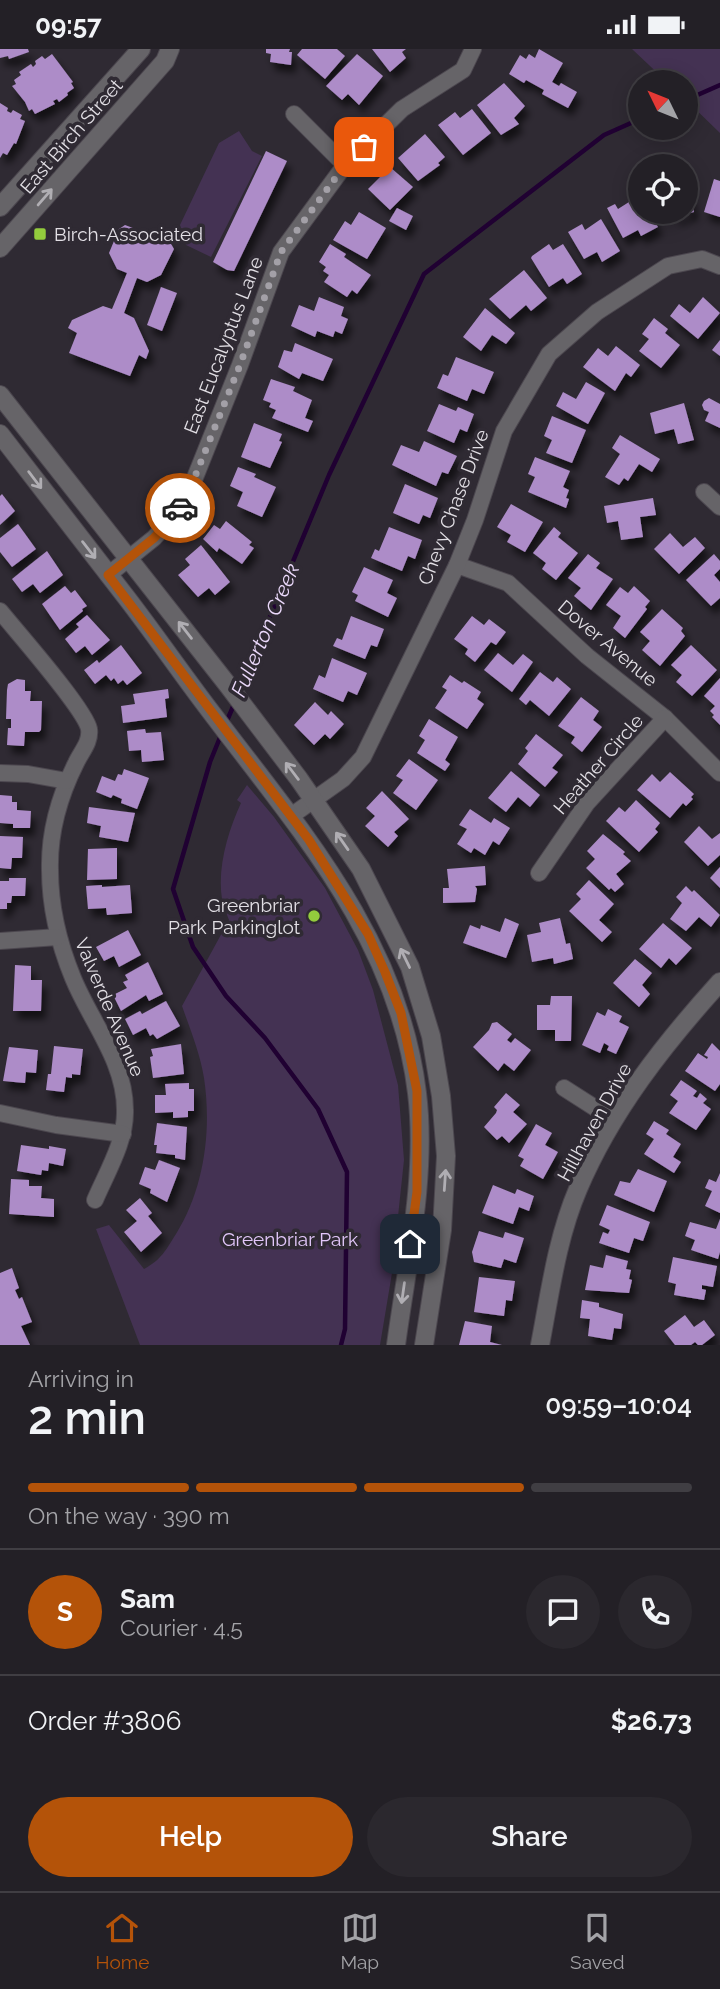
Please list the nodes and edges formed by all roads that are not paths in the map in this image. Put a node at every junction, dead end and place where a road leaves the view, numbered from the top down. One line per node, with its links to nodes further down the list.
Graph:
1 (141, 49): 6 (street, East Birch Street)
2 (170, 49): 7 (street, East Birch Street, one-way to 2)
3 (473, 49): 5 (street, East Eucalyptus Lane)
4 (294, 114): 5 (street)
5 (345, 165): 13 (street, East Eucalyptus Lane)
6 (0, 207)
7 (0, 248)
8 (720, 266): 14 (street, Chevy Chase Drive)
9 (0, 395): 13 (street)
10 (0, 434): 15 (street, one-way to 15)
11 (704, 492): 12 (street)
12 (720, 507)
13 (129, 558): 15 (street, East Eucalyptus Lane); 21 (street, one-way to 13)
14 (457, 565): 17 (street, Dover Avenue); 21 (street, Chevy Chase Drive)
15 (108, 575): 22 (street)
16 (0, 611): 20 (street, Valverde Avenue)
17 (665, 718): 19 (street, Dover Avenue); 23 (street, Heather Circle)
18 (0, 773): 20 (street)
19 (720, 773)
20 (67, 781): 24 (street, Valverde Avenue)
21 (314, 801): 22 (street, Chevy Chase Drive); 33 (street, one-way to 21)
22 (291, 816): 32 (street, one-way to 32)
23 (539, 873)
24 (58, 937): 25 (street); 30 (street, Valverde Avenue)
25 (0, 941)
26 (716, 995): 29 (street, Hillhaven Drive)
27 (564, 1088): 29 (street)
28 (0, 1113): 30 (street)
29 (614, 1120): 34 (street, Hillhaven Drive)
30 (123, 1134): 31 (street, Valverde Avenue)
31 (95, 1200)
32 (396, 1345)
33 (424, 1345)
34 (540, 1345)

